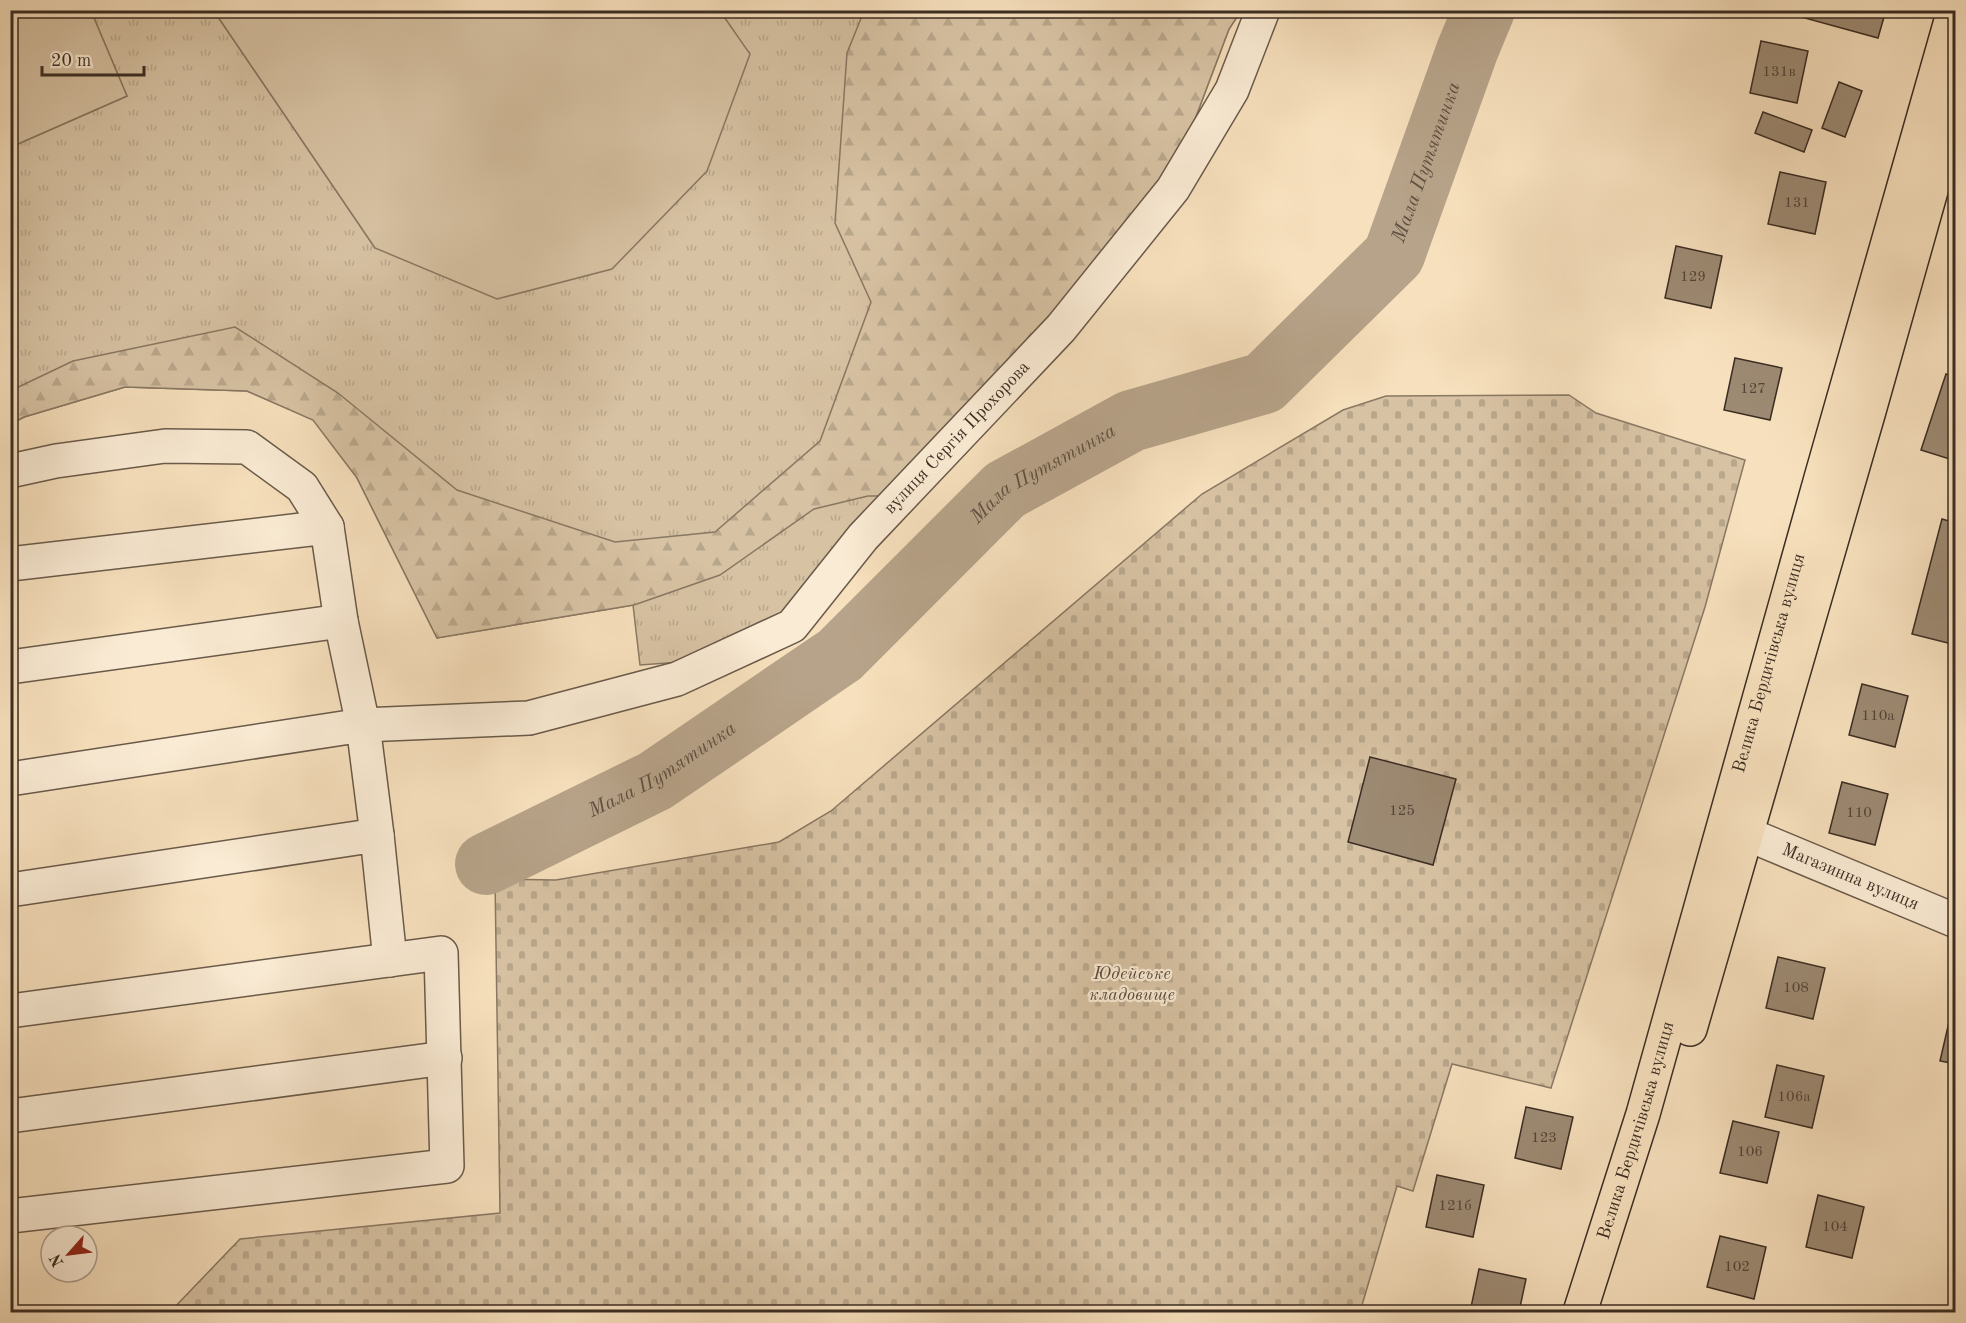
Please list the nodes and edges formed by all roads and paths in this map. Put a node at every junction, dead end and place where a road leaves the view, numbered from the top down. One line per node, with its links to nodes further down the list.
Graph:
1 (1263, 10): 9 (street, вулиця Сергія Прохорова)
2 (1954, 10): 20 (main road, Велика Бердичівська вулиця)
3 (1956, 102): 11 (main road, Велика Бердичівська вулиця)
4 (10, 471): 5 (street)
5 (327, 527): 6 (street); 7 (street)
6 (10, 564)
7 (341, 621): 8 (street); 9 (street)
8 (10, 667)
9 (363, 725): 10 (street, вулиця Сергія Прохорова); 12 (street)
10 (10, 779)
11 (1748, 834): 14 (street, Магазинна вулиця); 21 (main road, Велика Бердичівська вулиця)
12 (377, 835): 13 (street); 15 (street)
13 (10, 890)
14 (1956, 921)
15 (390, 960): 16 (street); 17 (street)
16 (10, 1011)
17 (445, 1058): 18 (street); 19 (street)
18 (10, 1116)
19 (10, 1216)
20 (1580, 1312)
21 (1604, 1312)

